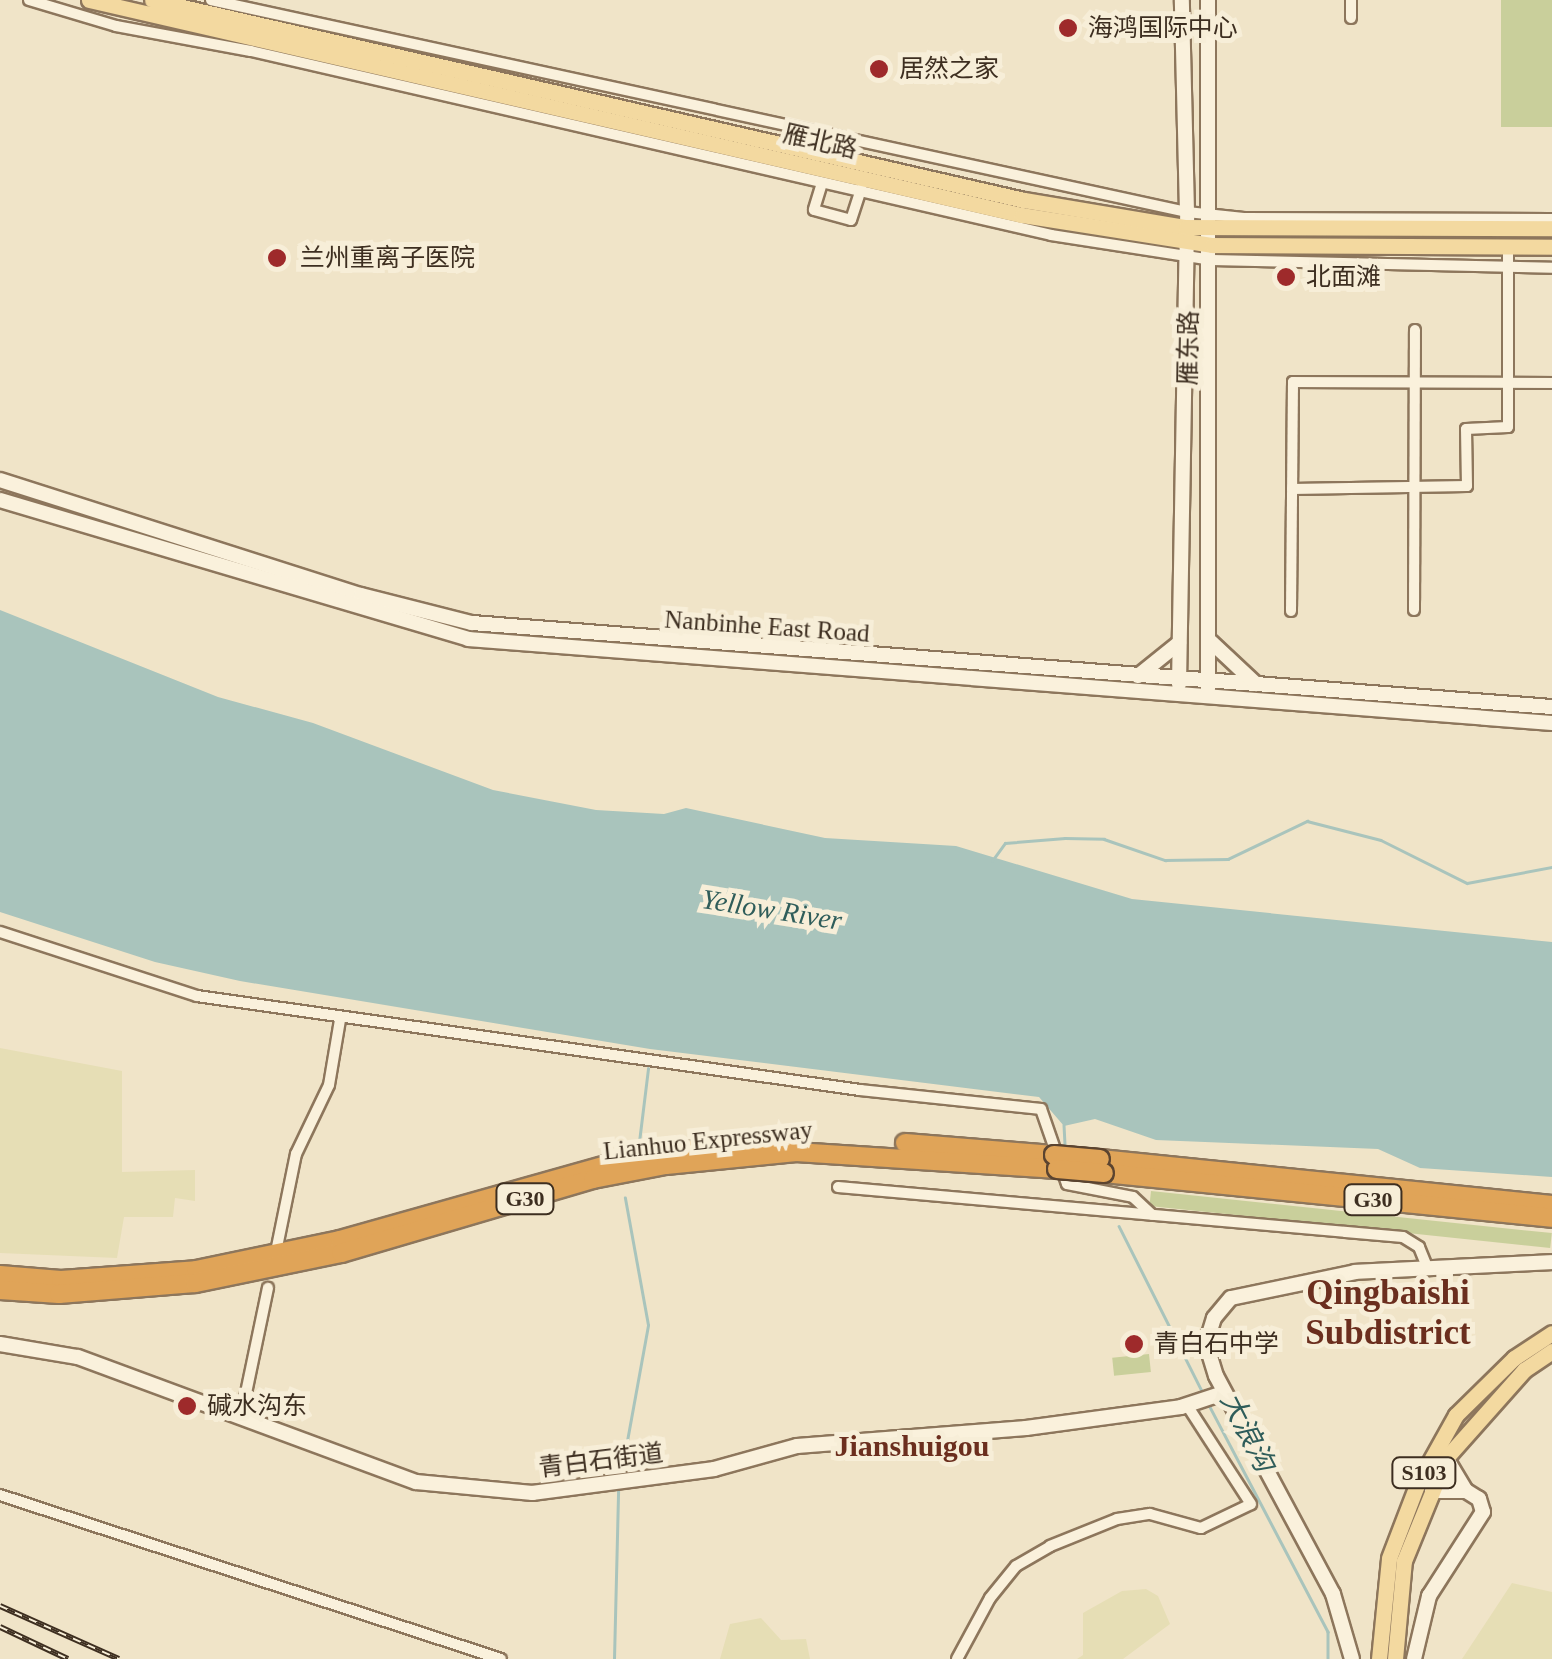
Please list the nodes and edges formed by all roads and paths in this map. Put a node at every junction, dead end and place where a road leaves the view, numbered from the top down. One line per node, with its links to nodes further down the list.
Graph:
1 (28, 0): 9 (street)
2 (89, 0): 10 (main road, 雁北路)
3 (152, 0): 13 (main road, 雁北路)
4 (211, 0): 13 (street)
5 (1182, 0): 13 (main road, 雁东路)
6 (1208, 0): 14 (main road, 雁东路)
7 (1351, 0): 8 (street)
8 (1351, 18)
9 (822, 184): 10 (street); 10 (street)
10 (862, 185): 13 (main road, 雁北路)
11 (1552, 219): 14 (street)
12 (1552, 228): 14 (main road, 雁北路)
13 (1186, 234): 14 (main road, 雁北路); 14 (street); 30 (main road, 雁东路)
14 (1212, 238): 15 (main road, 雁北路); 17 (street); 29 (main road, 雁东路)
15 (1508, 246): 16 (main road, 雁北路); 17 (street)
16 (1552, 247)
17 (1508, 268): 18 (street); 21 (street)
18 (1552, 268)
19 (1415, 330): 20 (street)
20 (1413, 382): 21 (street); 24 (street); 25 (street)
21 (1508, 383): 22 (street); 24 (street)
22 (1552, 383)
23 (0, 480): 31 (main road, Nanbinhe East Road)
24 (1414, 487): 25 (street); 27 (street)
25 (1292, 490): 28 (street)
26 (0, 500): 31 (main road, Nanbinhe East Road)
27 (1414, 610)
28 (1291, 611)
29 (1208, 640): 33 (main road); 35 (main road, 雁东路)
30 (1179, 642): 32 (main road); 34 (main road, 雁东路)
31 (792, 658): 32 (main road, Nanbinhe East Road); 34 (main road, Nanbinhe East Road)
32 (1137, 677): 34 (main road, Nanbinhe East Road)
33 (1256, 685): 35 (main road, Nanbinhe East Road); 36 (main road, Nanbinhe East Road)
34 (1179, 687): 35 (main road, Nanbinhe East Road)
35 (1208, 688): 37 (main road, Nanbinhe East Road)
36 (1552, 708)
37 (1552, 723)
38 (0, 932): 39 (street)
39 (340, 1020): 44 (street); 46 (street)
40 (1056, 1162): 41 (highway, Lianhuo Expressway / G30, bridge); 49 (highway, Lianhuo Expressway / G30); 51 (highway, Lianhuo Expressway / G30)
41 (1102, 1166): 43 (highway, Lianhuo Expressway / G30); 45 (highway, Lianhuo Expressway / G30)
42 (838, 1187): 44 (street)
43 (1552, 1204)
44 (1152, 1216): 48 (street)
45 (1552, 1218)
46 (277, 1247)
47 (1552, 1262): 48 (main road)
48 (1426, 1264): 55 (main road)
49 (0, 1275)
50 (268, 1288): 57 (street)
51 (0, 1290)
52 (1552, 1333): 65 (main road, S103)
53 (0, 1344): 57 (main road, 青白石街道)
54 (1552, 1352): 58 (main road, S103)
55 (1219, 1394): 56 (main road, 青白石街道); 64 (main road)
56 (1191, 1404): 57 (main road, 青白石街道); 63 (street)
57 (241, 1417)
58 (1446, 1458): 59 (main road, S103); 60 (main road)
59 (1432, 1491): 60 (main road); 66 (main road, S103)
60 (1466, 1491): 67 (main road)
61 (0, 1495): 62 (street)
62 (501, 1659)
63 (956, 1659)
64 (1352, 1659)
65 (1379, 1659)
66 (1395, 1659)
67 (1414, 1659)

